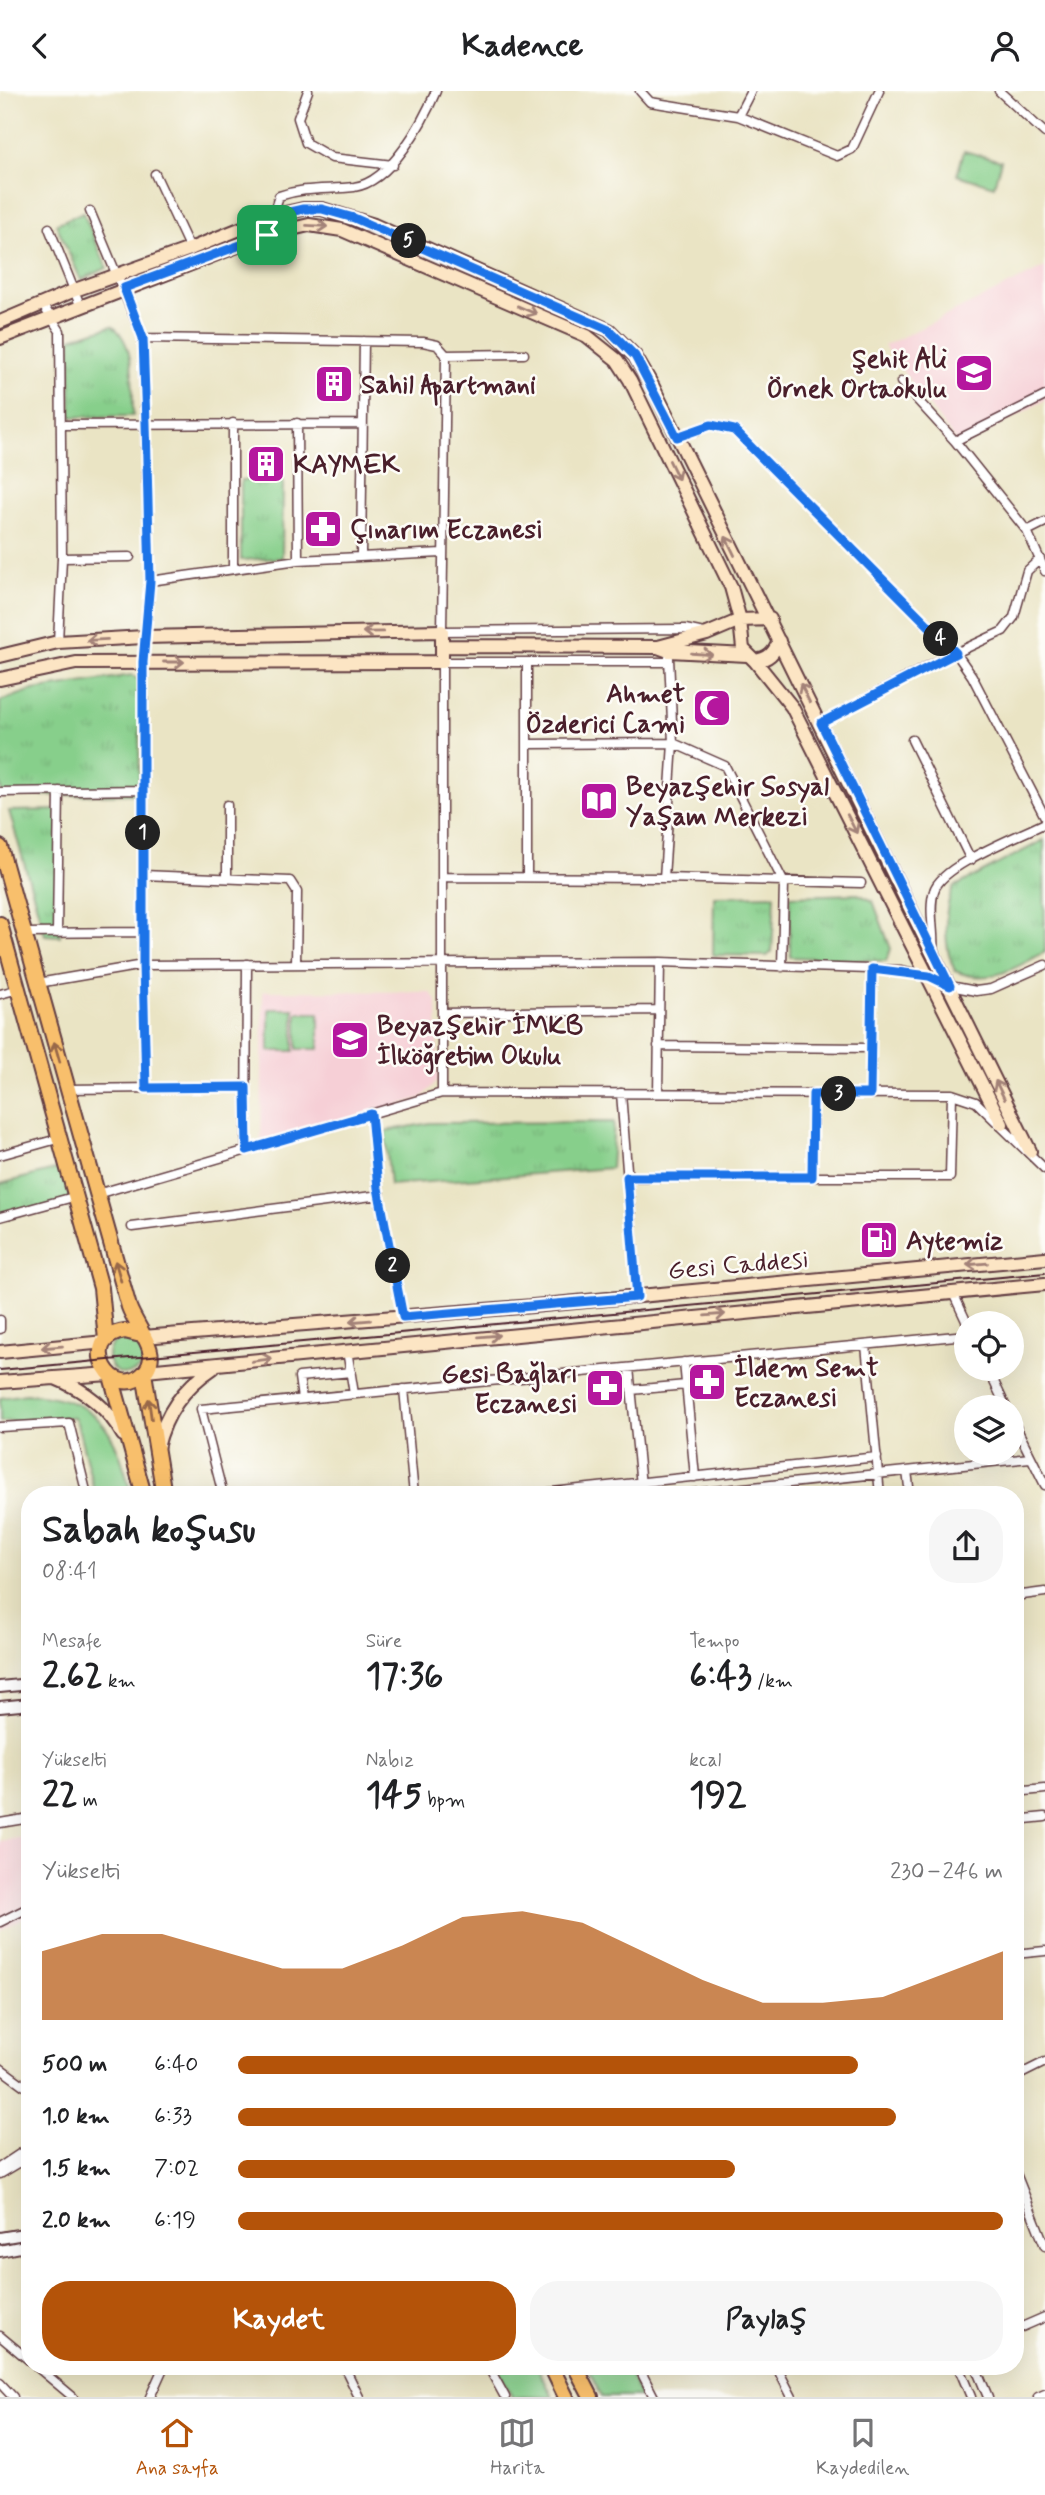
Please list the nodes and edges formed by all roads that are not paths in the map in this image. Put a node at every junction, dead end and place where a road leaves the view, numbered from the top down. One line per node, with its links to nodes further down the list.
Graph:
1 (309, 91): 9 (street)
2 (436, 91): 9 (street)
3 (640, 91): 7 (street)
4 (751, 91): 7 (street)
5 (879, 91): 7 (street)
6 (999, 91): 8 (street)
7 (738, 116)
8 (1045, 133)
9 (393, 165): 12 (street)
10 (155, 174): 15 (street)
11 (90, 211): 16 (street)
12 (272, 216): 14 (street); 15 (main road); 35 (main road)
13 (49, 227): 18 (street)
14 (267, 235): 15 (main road); 49 (main road, one-way to 49)
15 (193, 255): 16 (main road); 17 (main road)
16 (119, 275): 17 (street); 18 (main road)
17 (124, 288): 20 (main road); 24 (street)
18 (75, 290): 19 (main road); 20 (street)
19 (42, 304): 21 (street); 22 (main road)
20 (80, 305): 21 (main road)
21 (52, 318): 23 (main road); 34 (street)
22 (0, 322)
23 (0, 338)
24 (143, 338): 25 (street); 31 (street)
25 (364, 341): 27 (street); 33 (street)
26 (524, 354): 27 (street)
27 (446, 355): 39 (street)
28 (901, 382): 36 (street)
29 (1045, 396): 36 (street)
30 (233, 422): 31 (street); 32 (street); 45 (street)
31 (146, 423): 34 (street); 47 (street)
32 (297, 423): 33 (street); 44 (street)
33 (362, 424): 40 (street)
34 (62, 425): 42 (street)
35 (677, 437): 48 (main road, one-way to 35); 57 (street)
36 (955, 441): 38 (street)
37 (1045, 522): 38 (street)
38 (1027, 531): 43 (street)
39 (442, 554): 40 (street); 50 (street)
40 (361, 555): 44 (street)
41 (130, 557): 42 (street)
42 (62, 558): 54 (street)
43 (1040, 559): 46 (street); 57 (street)
44 (298, 560): 45 (street)
45 (233, 569): 47 (street)
46 (1045, 571)
47 (150, 581): 52 (street)
48 (770, 619): 49 (main road); 53 (main road)
49 (740, 620): 51 (main road); 59 (main road)
50 (442, 631): 51 (street); 52 (main road, one-way to 52); 55 (main road)
51 (707, 634): 56 (main road)
52 (144, 637): 54 (main road, one-way to 54); 60 (street)
53 (779, 641): 59 (main road); 65 (main road, one-way to 53)
54 (58, 642): 58 (main road); 63 (main road)
55 (442, 646): 56 (main road); 61 (main road)
56 (665, 653): 59 (main road, one-way to 59); 62 (street); 67 (street)
57 (956, 653): 65 (street); 73 (street)
58 (0, 656)
59 (751, 658): 97 (main road, one-way to 97)
60 (143, 662): 61 (main road, one-way to 61); 63 (main road); 69 (street)
61 (442, 662): 62 (street); 78 (street)
62 (527, 663): 68 (street)
63 (58, 665): 64 (main road)
64 (0, 679)
65 (821, 723): 88 (main road)
66 (912, 740): 76 (street)
67 (673, 743): 68 (street); 80 (street); 82 (street)
68 (529, 744): 79 (street)
69 (143, 790): 70 (street); 77 (street)
70 (59, 791): 71 (street); 87 (street)
71 (0, 792)
72 (227, 805): 81 (street)
73 (1045, 817)
74 (1045, 823): 76 (street)
75 (0, 847): 86 (highway)
76 (971, 860): 88 (street)
77 (143, 875): 81 (street); 85 (street)
78 (442, 877): 79 (street); 90 (street)
79 (527, 877): 80 (street)
80 (664, 877): 82 (street)
81 (227, 878): 92 (street)
82 (784, 883): 83 (street); 95 (street)
83 (861, 883)
84 (0, 925): 100 (highway)
85 (143, 932): 87 (street); 93 (street)
86 (24, 933): 87 (street); 98 (highway)
87 (57, 933)
88 (933, 951): 99 (main road)
89 (660, 962): 90 (street); 95 (street); 102 (street)
90 (442, 963): 92 (street); 103 (street)
91 (247, 964): 92 (street); 93 (street); 106 (street)
92 (296, 964)
93 (143, 965): 98 (street); 107 (street)
94 (1045, 965): 99 (street)
95 (782, 967): 96 (street)
96 (872, 969): 97 (street); 105 (street)
97 (929, 976): 99 (street); 116 (main road)
98 (38, 983): 108 (highway, one-way to 98)
99 (950, 986): 119 (main road, one-way to 99)
100 (19, 989): 101 (street); 117 (highway)
101 (0, 994)
102 (659, 1010): 103 (street); 104 (street)
103 (442, 1013): 109 (street)
104 (658, 1046): 105 (street); 111 (street)
105 (871, 1048): 113 (street)
106 (246, 1087): 107 (street); 118 (street)
107 (146, 1088): 108 (street)
108 (67, 1089): 124 (highway)
109 (442, 1093): 110 (street); 115 (street)
110 (621, 1093): 111 (street); 122 (street)
111 (658, 1093): 112 (street)
112 (813, 1094): 113 (street); 123 (street)
113 (870, 1094): 114 (street)
114 (953, 1094): 116 (street); 123 (street)
115 (371, 1114): 118 (street); 125 (street)
116 (1002, 1125): 119 (street)
117 (61, 1138): 120 (street); 126 (highway)
118 (247, 1150): 124 (street)
119 (1030, 1151): 121 (street)
120 (0, 1155)
121 (1045, 1169)
122 (627, 1177): 123 (street); 132 (street)
123 (812, 1177)
124 (97, 1194): 137 (highway, one-way to 124)
125 (380, 1195): 128 (street); 134 (street)
126 (77, 1196): 127 (street); 139 (highway)
127 (0, 1217)
128 (132, 1227)
129 (1045, 1258): 132 (main road, Gesi Caddesi, one-way to 132)
130 (1045, 1284): 131 (main road, Gesi Caddesi)
131 (953, 1293): 133 (street); 141 (main road, Gesi Caddesi, one-way to 131)
132 (637, 1297): 134 (main road, Gesi Caddesi)
133 (961, 1311)
134 (403, 1317): 137 (main road, Gesi Caddesi, one-way to 137)
135 (0, 1320): 136 (street)
136 (0, 1329)
137 (142, 1336): 139 (highway); 146 (highway)
138 (954, 1336): 140 (street)
139 (106, 1341): 142 (main road, one-way to 142); 148 (highway)
140 (866, 1345): 143 (street); 160 (street)
141 (347, 1350): 144 (main road, Gesi Caddesi, one-way to 141); 147 (street)
142 (0, 1352)
143 (684, 1362): 145 (street); 151 (street)
144 (216, 1366): 146 (main road, Gesi Caddesi); 159 (main road)
145 (629, 1368): 152 (street); 153 (street)
146 (145, 1372): 148 (highway); 159 (highway, one-way to 146)
147 (351, 1372): 154 (street); 155 (street)
148 (110, 1375): 149 (main road); 158 (highway)
149 (55, 1378): 150 (main road); 158 (main road)
150 (0, 1382)
151 (686, 1385): 153 (street); 164 (street)
152 (404, 1389): 154 (street); 171 (street)
153 (631, 1390): 165 (street)
154 (354, 1394): 155 (street)
155 (302, 1399): 170 (street)
156 (0, 1427): 167 (street)
157 (1024, 1445): 161 (street)
158 (133, 1452): 168 (highway)
159 (156, 1455): 169 (highway)
160 (877, 1457): 163 (street); 164 (street)
161 (1030, 1458): 162 (street); 166 (street)
162 (907, 1471): 163 (street); 176 (street)
163 (878, 1474): 174 (street); 175 (street)
164 (695, 1477): 165 (street)
165 (641, 1483): 172 (street); 173 (street)
166 (1045, 1485)
167 (85, 1486)
168 (142, 1486)
169 (162, 1486)
170 (221, 1486)
171 (413, 1486)
172 (612, 1486)
173 (641, 1486)
174 (763, 1486)
175 (879, 1486)
176 (909, 1486)
177 (1045, 1592): 178 (street)
178 (1024, 1595)
179 (21, 1685): 180 (street)
180 (0, 1687)
181 (21, 1705): 182 (street)
182 (0, 1707)
183 (1045, 1789): 184 (street)
184 (1024, 1791)
185 (1045, 1817): 187 (street)
186 (21, 1819): 188 (street)
187 (1024, 1819)
188 (0, 1822)
189 (21, 1912): 190 (street)
190 (0, 1922)
191 (1045, 1951): 192 (street)
192 (1024, 1953)
193 (1045, 2061): 195 (street)
194 (0, 2068): 196 (street)
195 (1024, 2072)
196 (21, 2083)
197 (21, 2153): 199 (street)
198 (21, 2161): 200 (street)
199 (0, 2167)
200 (0, 2174)
201 (1024, 2194): 204 (street)
202 (21, 2234): 203 (street)
203 (0, 2238)
204 (1045, 2246)
205 (21, 2247): 206 (street)
206 (0, 2251)
207 (1045, 2317): 208 (street)
208 (1024, 2326)
209 (0, 2336): 210 (street)
210 (21, 2354)
211 (47, 2375): 224 (street)
212 (160, 2375): 225 (street)
213 (348, 2375): 226 (street)
214 (493, 2375): 227 (street)
215 (555, 2375): 228 (highway)
216 (580, 2375): 229 (highway)
217 (643, 2375): 230 (street)
218 (781, 2375): 231 (street)
219 (962, 2375): 232 (street)
220 (979, 2375): 233 (street)
221 (0, 2383): 223 (street)
222 (1045, 2394): 234 (street)
223 (13, 2397)
224 (73, 2397)
225 (150, 2397)
226 (359, 2397)
227 (505, 2397)
228 (566, 2397)
229 (591, 2397)
230 (654, 2397)
231 (792, 2397)
232 (971, 2397)
233 (988, 2397)
234 (1038, 2397)

